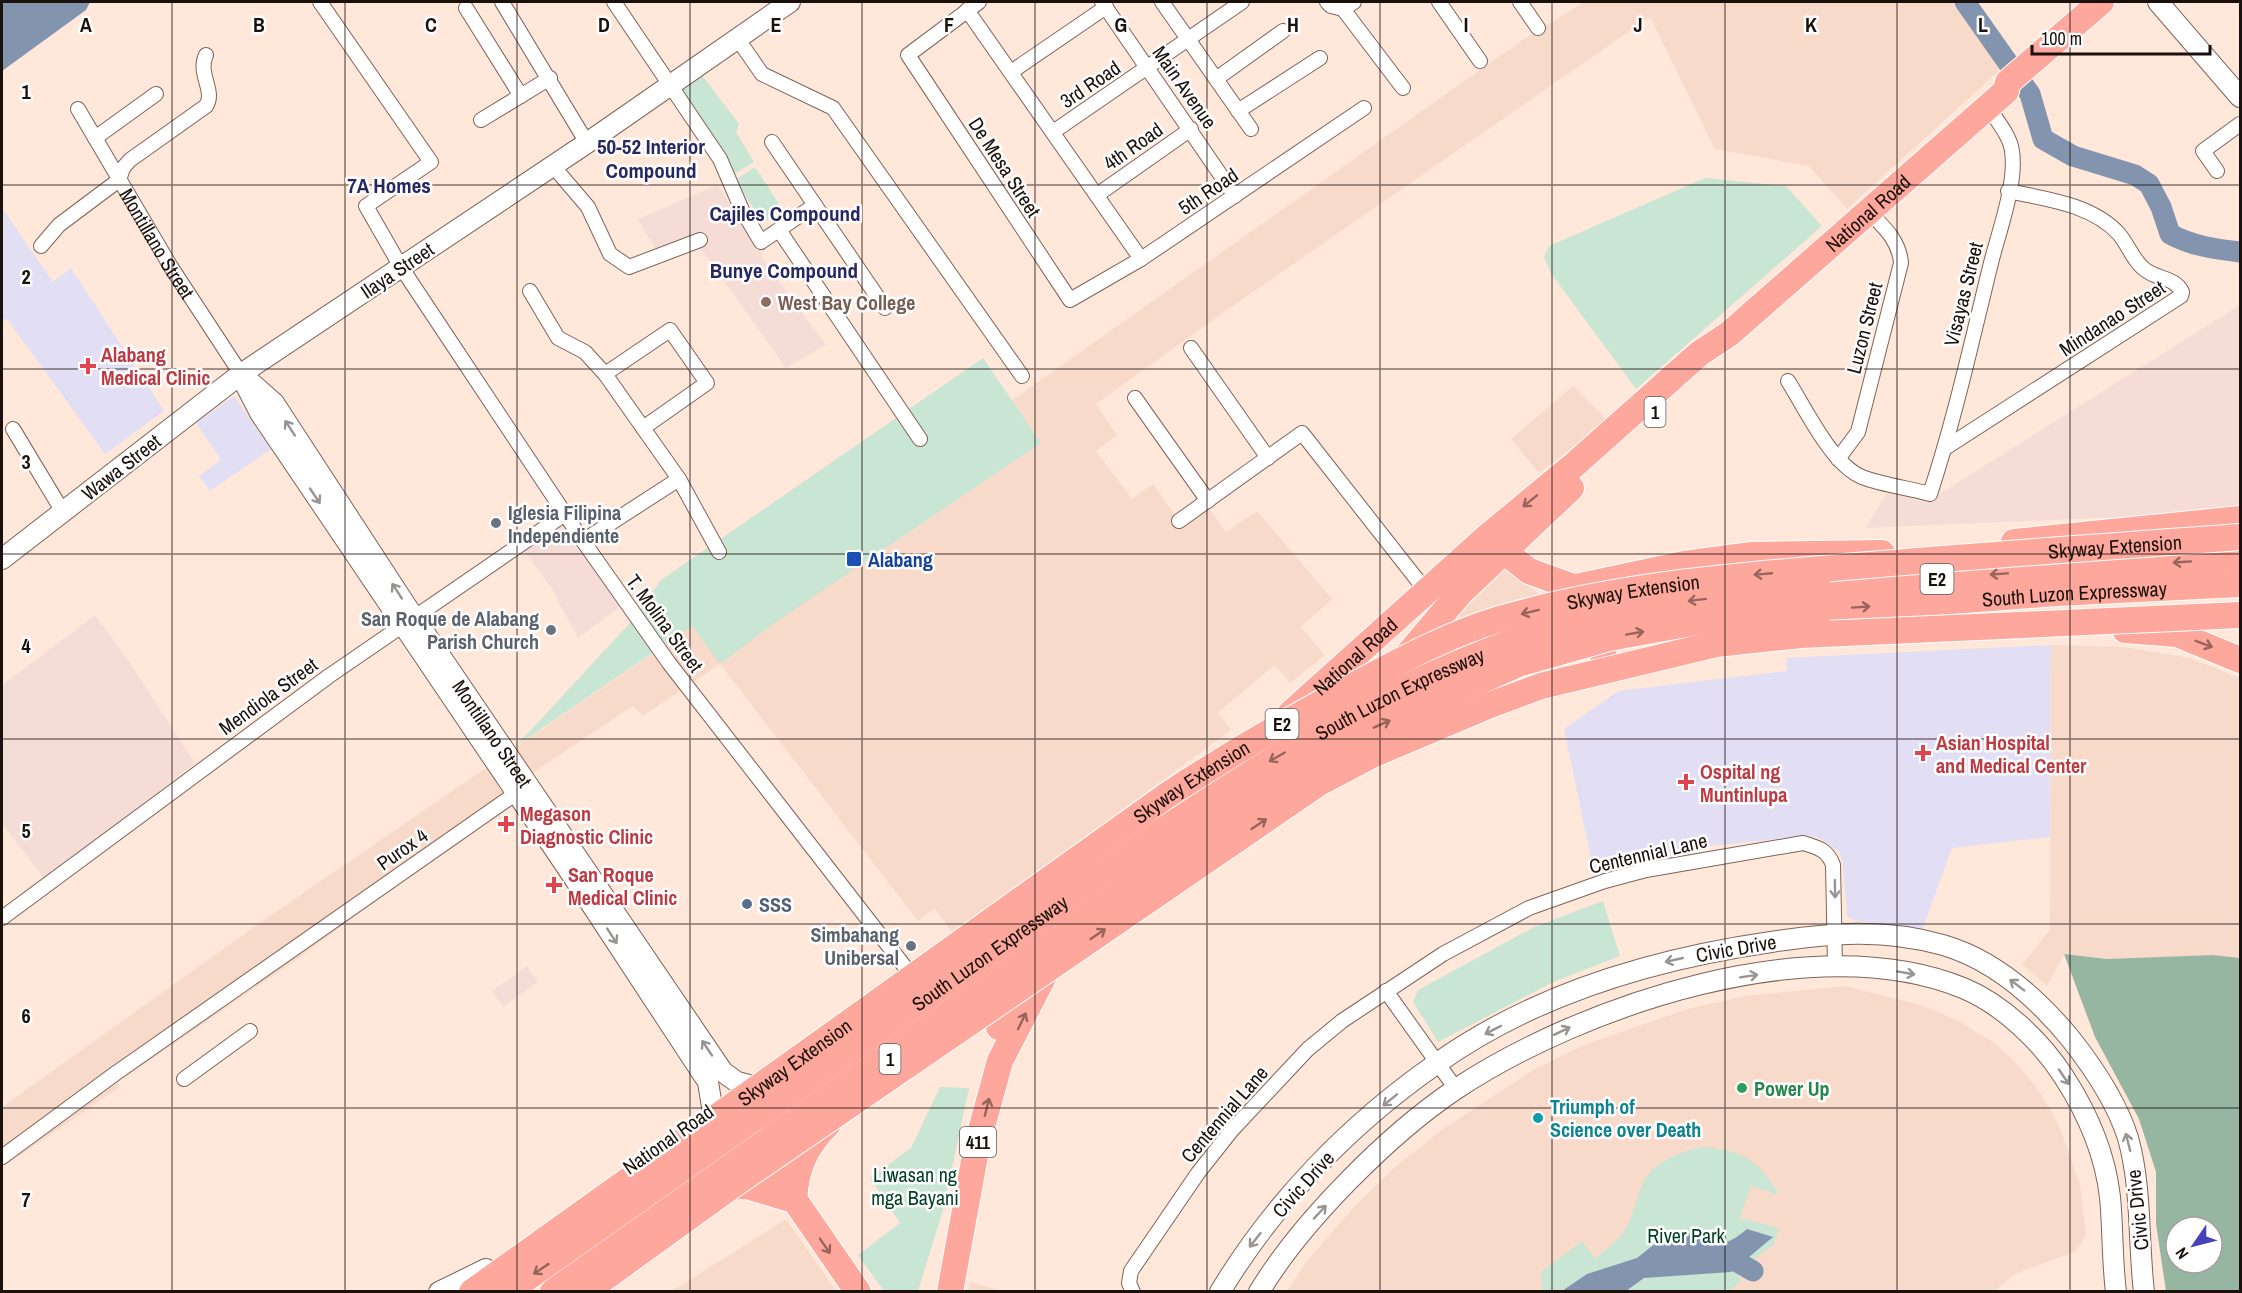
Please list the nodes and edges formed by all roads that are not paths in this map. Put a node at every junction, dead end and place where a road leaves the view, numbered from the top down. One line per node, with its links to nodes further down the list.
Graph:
1 (320, 2): 59 (street, T. Molina Street)
2 (502, 2): 28 (street)
3 (614, 2): 30 (street)
4 (790, 2): 16 (main road, Ilaya Street)
5 (979, 2): 18 (street)
6 (1162, 2): 22 (street)
7 (1242, 2): 22 (street, 3rd Road)
8 (1327, 2): 15 (street)
9 (1439, 2): 25 (street)
10 (1520, 2): 19 (street)
11 (2101, 2): 31 (highway, National Road / 1)
12 (2119, 2): 31 (highway, National Road / 1)
13 (2158, 2): 35 (main road)
14 (1104, 4): 26 (street, Main Avenue); 27 (street)
15 (1349, 5): 32 (street)
16 (769, 7): 21 (main road, Ilaya Street)
17 (466, 8): 34 (street)
18 (968, 10): 27 (street); 61 (street, De Mesa Street)
19 (1538, 28)
20 (1283, 31): 29 (street)
21 (737, 38): 30 (main road, Ilaya Street); 66 (street)
22 (1189, 39): 26 (street, 3rd Road); 29 (street)
23 (206, 54): 49 (street)
24 (1320, 58): 38 (street)
25 (1480, 61)
26 (1149, 68): 41 (street, Main Avenue); 43 (street, 3rd Road)
27 (1011, 72): 43 (street)
28 (550, 78): 34 (street); 45 (street)
29 (1216, 79): 38 (street)
30 (669, 85): 45 (main road, Ilaya Street); 55 (street)
31 (2013, 86): 50 (street, Visayas Street); 54 (highway, National Road / 1)
32 (1403, 88)
33 (156, 94): 44 (street)
34 (521, 96): 39 (street)
35 (2241, 98)
36 (1364, 108): 52 (street, 5th Road)
37 (78, 109): 44 (street, Montillano Street)
38 (1238, 111): 42 (street)
39 (482, 120)
40 (2241, 124): 48 (street)
41 (1191, 129): 51 (street, 4th Road); 52 (street, Main Avenue)
42 (1251, 129)
43 (1053, 132): 51 (street)
44 (95, 138): 49 (street, Montillano Street)
45 (587, 142): 47 (main road, Ilaya Street)
46 (772, 142): 53 (street)
47 (553, 166): 56 (street); 59 (main road, Ilaya Street)
48 (2217, 171)
49 (119, 180): 57 (street); 64 (street, Montillano Street)
50 (2008, 191): 72 (street, Visayas Street); 72 (street, Mindanao Street)
51 (1097, 195): 58 (street)
52 (1235, 196): 58 (street, 5th Road)
53 (815, 205): 55 (street); 62 (street)
54 (1868, 211): 74 (street, Luzon Street); 83 (highway, National Road / 1)
55 (779, 230): 71 (street)
56 (700, 240)
57 (40, 246)
58 (1141, 259): 61 (street, 5th Road)
59 (401, 267): 64 (main road, Ilaya Street); 78 (street, T. Molina Street)
60 (530, 291): 65 (street)
61 (1070, 300)
62 (885, 308)
63 (1191, 348): 73 (street)
64 (241, 374): 77 (main road, Wawa Street); 93 (main road, Montillano Street)
65 (605, 374): 69 (street); 69 (street)
66 (1022, 376)
67 (1788, 381): 74 (street)
68 (1134, 398): 76 (street)
69 (643, 428): 75 (street)
70 (13, 429): 77 (street)
71 (920, 439)
72 (1945, 448): 74 (street, Visayas Street)
73 (1268, 458): 76 (street); 90 (street)
74 (1838, 459)
75 (679, 479): 82 (street); 84 (street)
76 (1208, 501): 80 (street)
77 (63, 512): 86 (main road, Wawa Street)
78 (565, 514): 82 (street, T. Molina Street); 93 (street, Mendiola Street)
79 (2241, 519): 89 (highway)
80 (1179, 521)
81 (2241, 537): 128 (highway, Skyway Extension / E2, one-way to 128, bridge)
82 (583, 542): 108 (street, T. Molina Street)
83 (1494, 544): 89 (highway); 90 (highway, National Road / 1); 98 (highway, National Road / 1)
84 (719, 552)
85 (2241, 558): 87 (highway, South Luzon Expressway / E2, one-way to 87)
86 (2, 559)
87 (2057, 582): 88 (highway, South Luzon Expressway / E2); 91 (highway, South Luzon Expressway / E2); 130 (highway, South Luzon Expressway / E2, one-way to 130, bridge)
88 (2241, 584)
89 (1576, 587): 97 (highway)
90 (1426, 591): 95 (highway, National Road / 1)
91 (1902, 604): 94 (highway, bridge); 131 (highway, South Luzon Expressway / E2, one-way to 91, bridge)
92 (2241, 615): 132 (highway, one-way to 92, bridge)
93 (407, 620): 99 (main road, Montillano Street); 103 (street, Mendiola Street)
94 (2241, 620)
95 (1359, 654): 98 (highway); 100 (highway, National Road / 1)
96 (2241, 660): 97 (highway, one-way to 96)
97 (1604, 665): 101 (highway)
98 (1385, 684): 101 (highway, National Road / 1)
99 (512, 777): 117 (main road, Montillano Street); 120 (street, Purox 4)
100 (1220, 778): 102 (highway); 108 (highway, National Road / 1)
101 (1250, 808): 102 (highway, National Road / 1)
102 (1215, 830): 104 (highway, National Road / 1)
103 (2, 918)
104 (1067, 933): 107 (highway, National Road / 1); 112 (highway, 411, one-way to 104)
105 (1835, 933): 106 (street, Centennial Lane); 109 (street, Centennial Lane, one-way to 105); 113 (main road, Civic Drive, one-way to 113); 140 (main road, Civic Drive, one-way to 105)
106 (1835, 966): 118 (main road, Civic Drive, one-way to 106); 139 (main road, Civic Drive, one-way to 139)
107 (1020, 967): 110 (highway, 411); 119 (highway, National Road / 1)
108 (920, 986): 115 (highway, National Road / 1)
109 (1386, 991): 113 (street); 136 (street, Centennial Lane)
110 (999, 1027): 112 (highway, 411); 122 (highway)
111 (250, 1031): 114 (street)
112 (1000, 1060): 123 (highway, 411, one-way to 112)
113 (1436, 1064): 118 (street); 137 (main road, Civic Drive, one-way to 137)
114 (184, 1079)
115 (780, 1084): 116 (highway, National Road); 124 (highway)
116 (749, 1085): 117 (highway, National Road); 117 (main road, Montillano Street)
117 (714, 1087): 125 (highway, National Road)
118 (1456, 1089): 138 (main road, Civic Drive, one-way to 118)
119 (761, 1151): 121 (highway, National Road / 1); 122 (highway)
120 (2, 1157)
121 (700, 1195): 122 (highway); 124 (highway, National Road / 1)
122 (794, 1200): 133 (highway, one-way to 133)
123 (960, 1225): 134 (highway); 135 (highway, 411)
124 (607, 1262): 132 (highway, National Road / 1)
125 (486, 1269): 126 (main road); 127 (highway, National Road); 129 (highway)
126 (439, 1292)
127 (460, 1292)
128 (472, 1292)
129 (500, 1292)
130 (507, 1292)
131 (553, 1292)
132 (586, 1292)
133 (858, 1292)
134 (938, 1292)
135 (950, 1292)
136 (1133, 1292)
137 (1221, 1292)
138 (1259, 1292)
139 (2116, 1292)
140 (2144, 1292)

